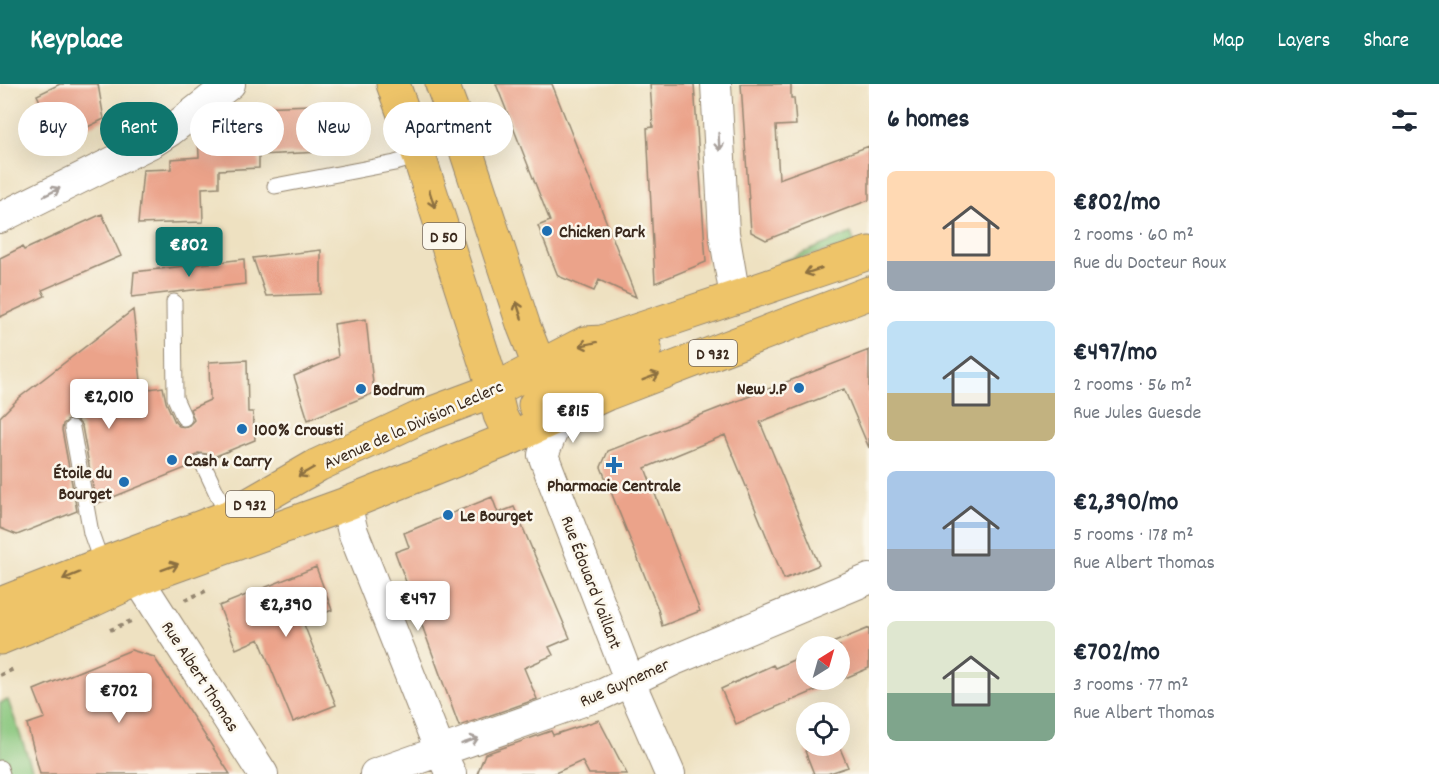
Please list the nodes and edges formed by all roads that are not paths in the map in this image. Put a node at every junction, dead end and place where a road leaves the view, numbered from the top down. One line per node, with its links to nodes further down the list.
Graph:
1 (393, 84): 5 (main road, D 50)
2 (442, 84): 13 (main road, D 50, one-way to 2)
3 (716, 84): 11 (street, one-way to 11)
4 (222, 86): 8 (street, one-way to 4)
5 (400, 102)
6 (419, 156): 7 (lane); 14 (main road, D 50, one-way to 14)
7 (275, 186)
8 (0, 218)
9 (869, 253): 11 (main road, Avenue de la Division Leclerc / D 932, one-way to 11)
10 (869, 293): 13 (main road, Avenue de la Division Leclerc / D 932, one-way to 10)
11 (735, 297): 13 (main road, Avenue de la Division Leclerc / D 932, one-way to 13)
12 (174, 302): 15 (lane)
13 (549, 390): 14 (main road, Avenue de la Division Leclerc / D 932); 14 (main road); 17 (street)
14 (502, 414): 17 (street); 19 (main road); 20 (main road, Avenue de la Division Leclerc / D 932, one-way to 20)
15 (184, 418)
16 (72, 429): 21 (lane)
17 (543, 455): 26 (street, Rue Édouard Vaillant)
18 (202, 462): 20 (lane)
19 (346, 504): 22 (main road, D 932, one-way to 19); 27 (street)
20 (228, 517): 21 (main road, Avenue de la Division Leclerc / D 932)
21 (102, 564): 24 (main road, Avenue de la Division Leclerc / D 932, one-way to 24)
22 (138, 579): 25 (main road, D 932); 30 (street, Rue Albert Thomas)
23 (869, 579): 26 (street, Rue Guynemer)
24 (0, 604)
25 (0, 638)
26 (630, 682): 27 (street, Rue Guynemer, one-way to 26); 32 (street, Rue Édouard Vaillant)
27 (445, 763): 31 (street, Rue Guynemer)
28 (0, 768): 29 (lane)
29 (2, 774)
30 (263, 774)
31 (375, 774)
32 (670, 774)

